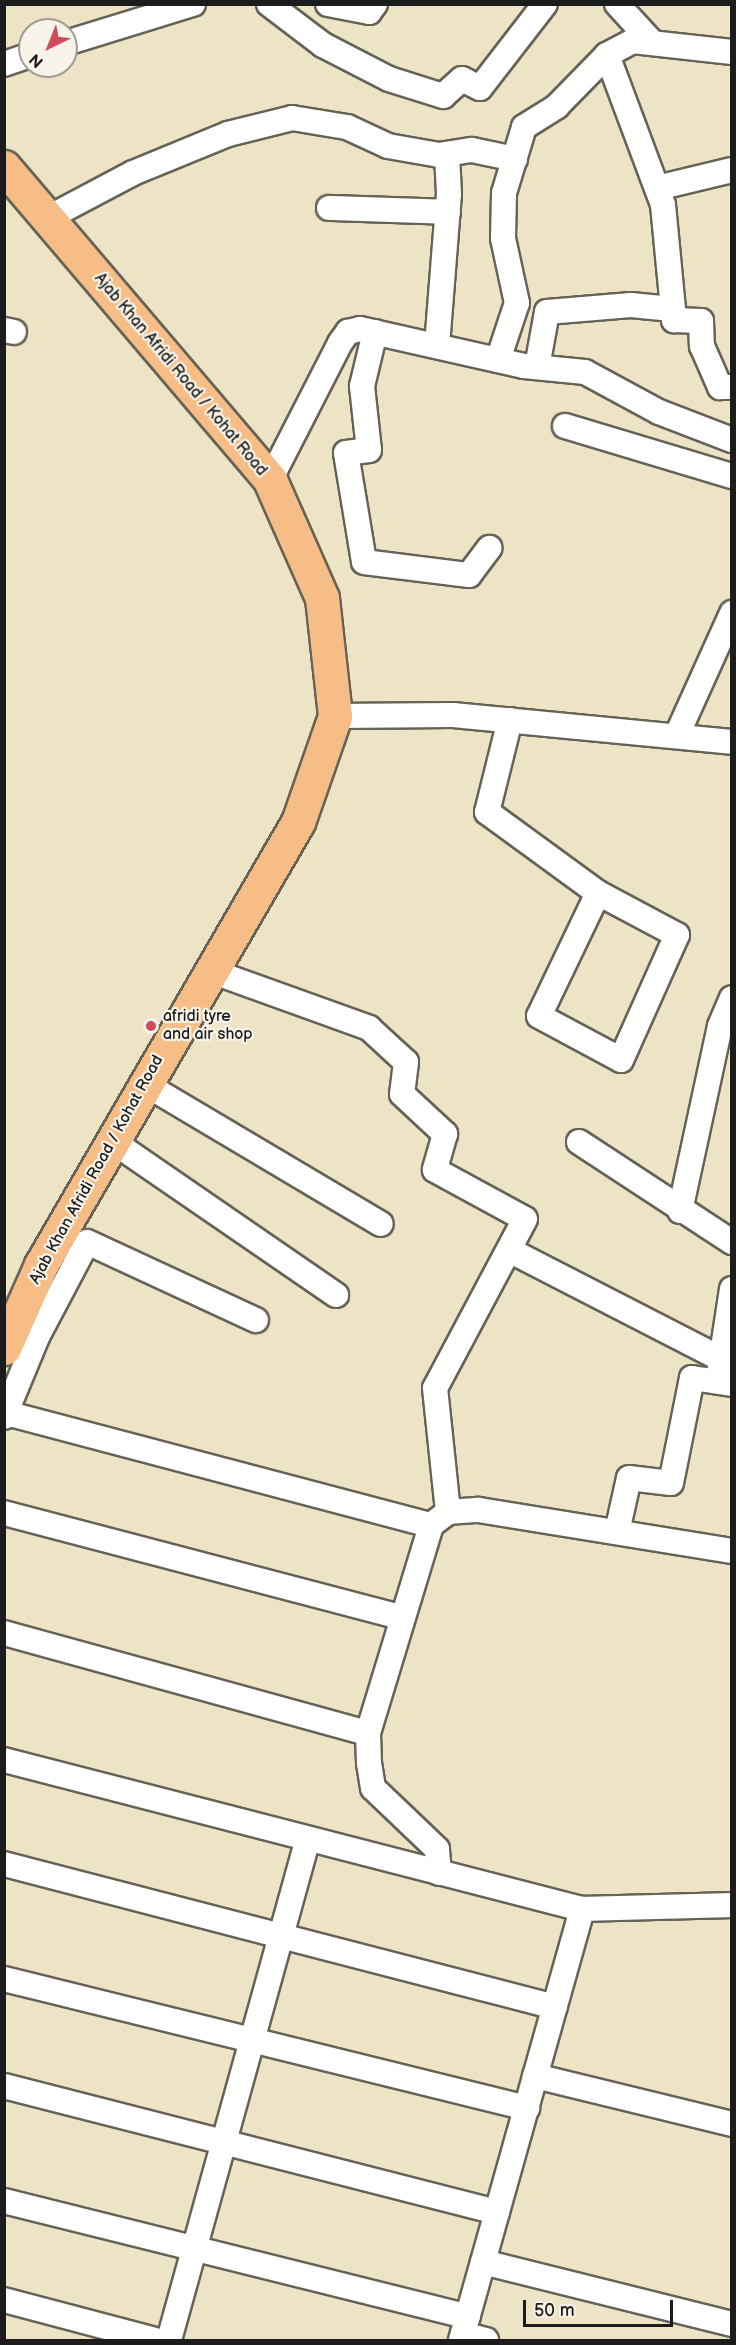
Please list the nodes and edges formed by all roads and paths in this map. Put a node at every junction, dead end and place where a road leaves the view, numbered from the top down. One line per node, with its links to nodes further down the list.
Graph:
1 (192, 4): 7 (street)
2 (269, 4): 5 (street)
3 (328, 4): 4 (street)
4 (375, 4)
5 (545, 4)
6 (617, 4): 8 (street)
7 (78, 39)
8 (652, 42): 9 (street); 10 (street)
9 (732, 51)
10 (607, 55): 12 (street); 15 (street)
11 (447, 154): 12 (street); 17 (street); 18 (street)
12 (515, 159): 22 (street)
13 (4, 167): 18 (main road, Ajab Khan Afridi Road / Kohat Road)
14 (732, 170): 15 (street)
15 (657, 188): 19 (street)
16 (329, 208): 17 (street)
17 (448, 212): 21 (street)
18 (48, 218): 28 (main road, Ajab Khan Afridi Road / Kohat Road)
19 (672, 309): 23 (street); 24 (street)
20 (375, 332): 21 (street); 28 (street); 29 (street)
21 (437, 346): 22 (street)
22 (498, 360): 23 (street)
23 (537, 367): 26 (street)
24 (732, 387)
25 (565, 426): 27 (street)
26 (732, 440)
27 (732, 476)
28 (270, 480): 31 (main road, Ajab Khan Afridi Road / Kohat Road)
29 (489, 548)
30 (732, 613): 33 (street)
31 (335, 716): 32 (street); 36 (main road, Ajab Khan Afridi Road / Kohat Road)
32 (510, 720): 33 (street); 35 (street)
33 (676, 735): 34 (street)
34 (732, 742)
35 (598, 893): 35 (street)
36 (211, 971): 38 (main road, Ajab Khan Afridi Road / Kohat Road); 44 (street)
37 (732, 998): 41 (street)
38 (145, 1084): 39 (main road, Ajab Khan Afridi Road / Kohat Road); 42 (street)
39 (112, 1141): 46 (street); 48 (main road, Ajab Khan Afridi Road / Kohat Road)
40 (579, 1142): 41 (street)
41 (680, 1211): 43 (street)
42 (381, 1224)
43 (732, 1242)
44 (509, 1250): 49 (street); 52 (street)
45 (732, 1289): 49 (street)
46 (336, 1295)
47 (256, 1320): 50 (street)
48 (4, 1348)
49 (723, 1375): 53 (street)
50 (5, 1415): 52 (street)
51 (4, 1513): 55 (street)
52 (440, 1518): 53 (street); 55 (street)
53 (617, 1532): 54 (street)
54 (732, 1551)
55 (401, 1617): 57 (street)
56 (4, 1633): 57 (street)
57 (368, 1733): 61 (street)
58 (4, 1760): 59 (street)
59 (307, 1842): 61 (street); 64 (street)
60 (4, 1864): 64 (street)
61 (439, 1873): 63 (street)
62 (732, 1905): 63 (street)
63 (582, 1909): 66 (street)
64 (281, 1936): 66 (street); 67 (street)
65 (4, 1979): 67 (street)
66 (555, 2007): 68 (street)
67 (252, 2040): 70 (street); 72 (street)
68 (535, 2076): 70 (street); 71 (street)
69 (4, 2086): 72 (street)
70 (526, 2108): 74 (street)
71 (732, 2124)
72 (224, 2142): 74 (street); 75 (street)
73 (4, 2201): 75 (street)
74 (497, 2212): 76 (street)
75 (195, 2249): 79 (street); 81 (street)
76 (483, 2262): 78 (street); 79 (street)
77 (4, 2300): 80 (street)
78 (732, 2324)
79 (470, 2333)
80 (155, 2340)
81 (169, 2340)

